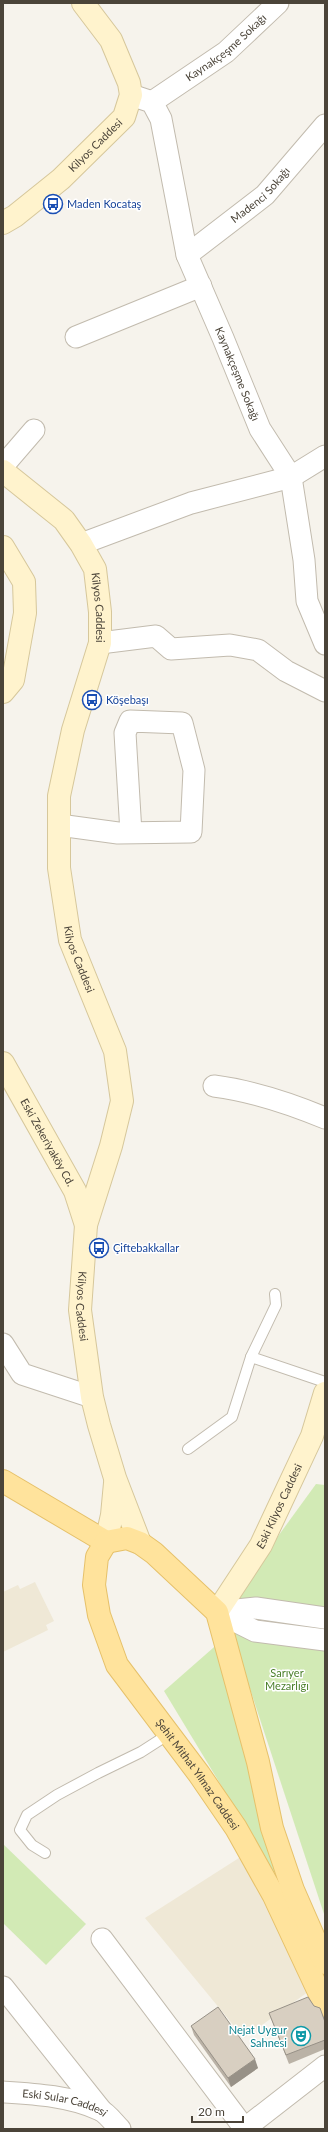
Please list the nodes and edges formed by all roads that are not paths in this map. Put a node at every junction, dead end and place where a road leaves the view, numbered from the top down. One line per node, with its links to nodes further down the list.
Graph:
1 (83, 3): 3 (street)
2 (278, 3): 4 (street, Kaynakçeşme Sokağı)
3 (131, 95): 4 (street); 6 (street, Kilyos Caddesi)
4 (152, 102): 7 (street, Kaynakçeşme Sokağı)
5 (325, 125): 7 (street, Madenci Sokağı)
6 (3, 223)
7 (187, 255): 8 (street, Kaynakçeşme Sokağı)
8 (201, 286): 9 (street); 14 (street, Kaynakçeşme Sokağı)
9 (76, 337)
10 (34, 430): 12 (street)
11 (325, 456): 14 (street)
12 (3, 466)
13 (3, 471): 15 (street, Kilyos Caddesi)
14 (291, 477): 15 (street); 18 (street, Kaynakçeşme Sokağı)
15 (81, 544): 17 (street, Kilyos Caddesi)
16 (3, 547): 20 (street)
17 (100, 643): 19 (street); 21 (street, Kilyos Caddesi)
18 (325, 644)
19 (325, 691)
20 (3, 692)
21 (59, 825): 22 (street); 26 (street, Kilyos Caddesi)
22 (132, 833): 22 (street)
23 (3, 1063): 26 (street, Eski Zekeriyaköy Cd.)
24 (214, 1086): 25 (street)
25 (325, 1118)
26 (86, 1225): 32 (street, Kilyos Caddesi)
27 (275, 1294): 29 (lane)
28 (3, 1344): 32 (street)
29 (251, 1357): 30 (lane); 33 (lane)
30 (325, 1382)
31 (325, 1393): 38 (street, Eski Kilyos Caddesi)
32 (92, 1398): 34 (street, Kilyos Caddesi)
33 (188, 1449)
34 (115, 1478): 36 (street); 37 (street, Kilyos Caddesi)
35 (3, 1481): 36 (main road)
36 (106, 1542): 37 (main road); 41 (main road, Şehit Mithat Yılmaz Caddesi)
37 (140, 1542): 38 (main road)
38 (217, 1612): 39 (street); 40 (street); 43 (main road)
39 (325, 1618)
40 (325, 1640)
41 (169, 1734): 42 (main road, Şehit Mithat Yılmaz Caddesi); 44 (lane)
42 (236, 1828): 43 (main road); 48 (main road, Şehit Mithat Yılmaz Caddesi)
43 (272, 1828): 46 (main road)
44 (45, 1853)
45 (102, 1940): 53 (street)
46 (325, 1962)
47 (3, 1987): 51 (street)
48 (325, 2005)
49 (325, 2066): 53 (street)
50 (3, 2092): 51 (street, Eski Sular Caddesi)
51 (101, 2110): 52 (street, Eski Sular Caddesi)
52 (120, 2129)
53 (245, 2129)

